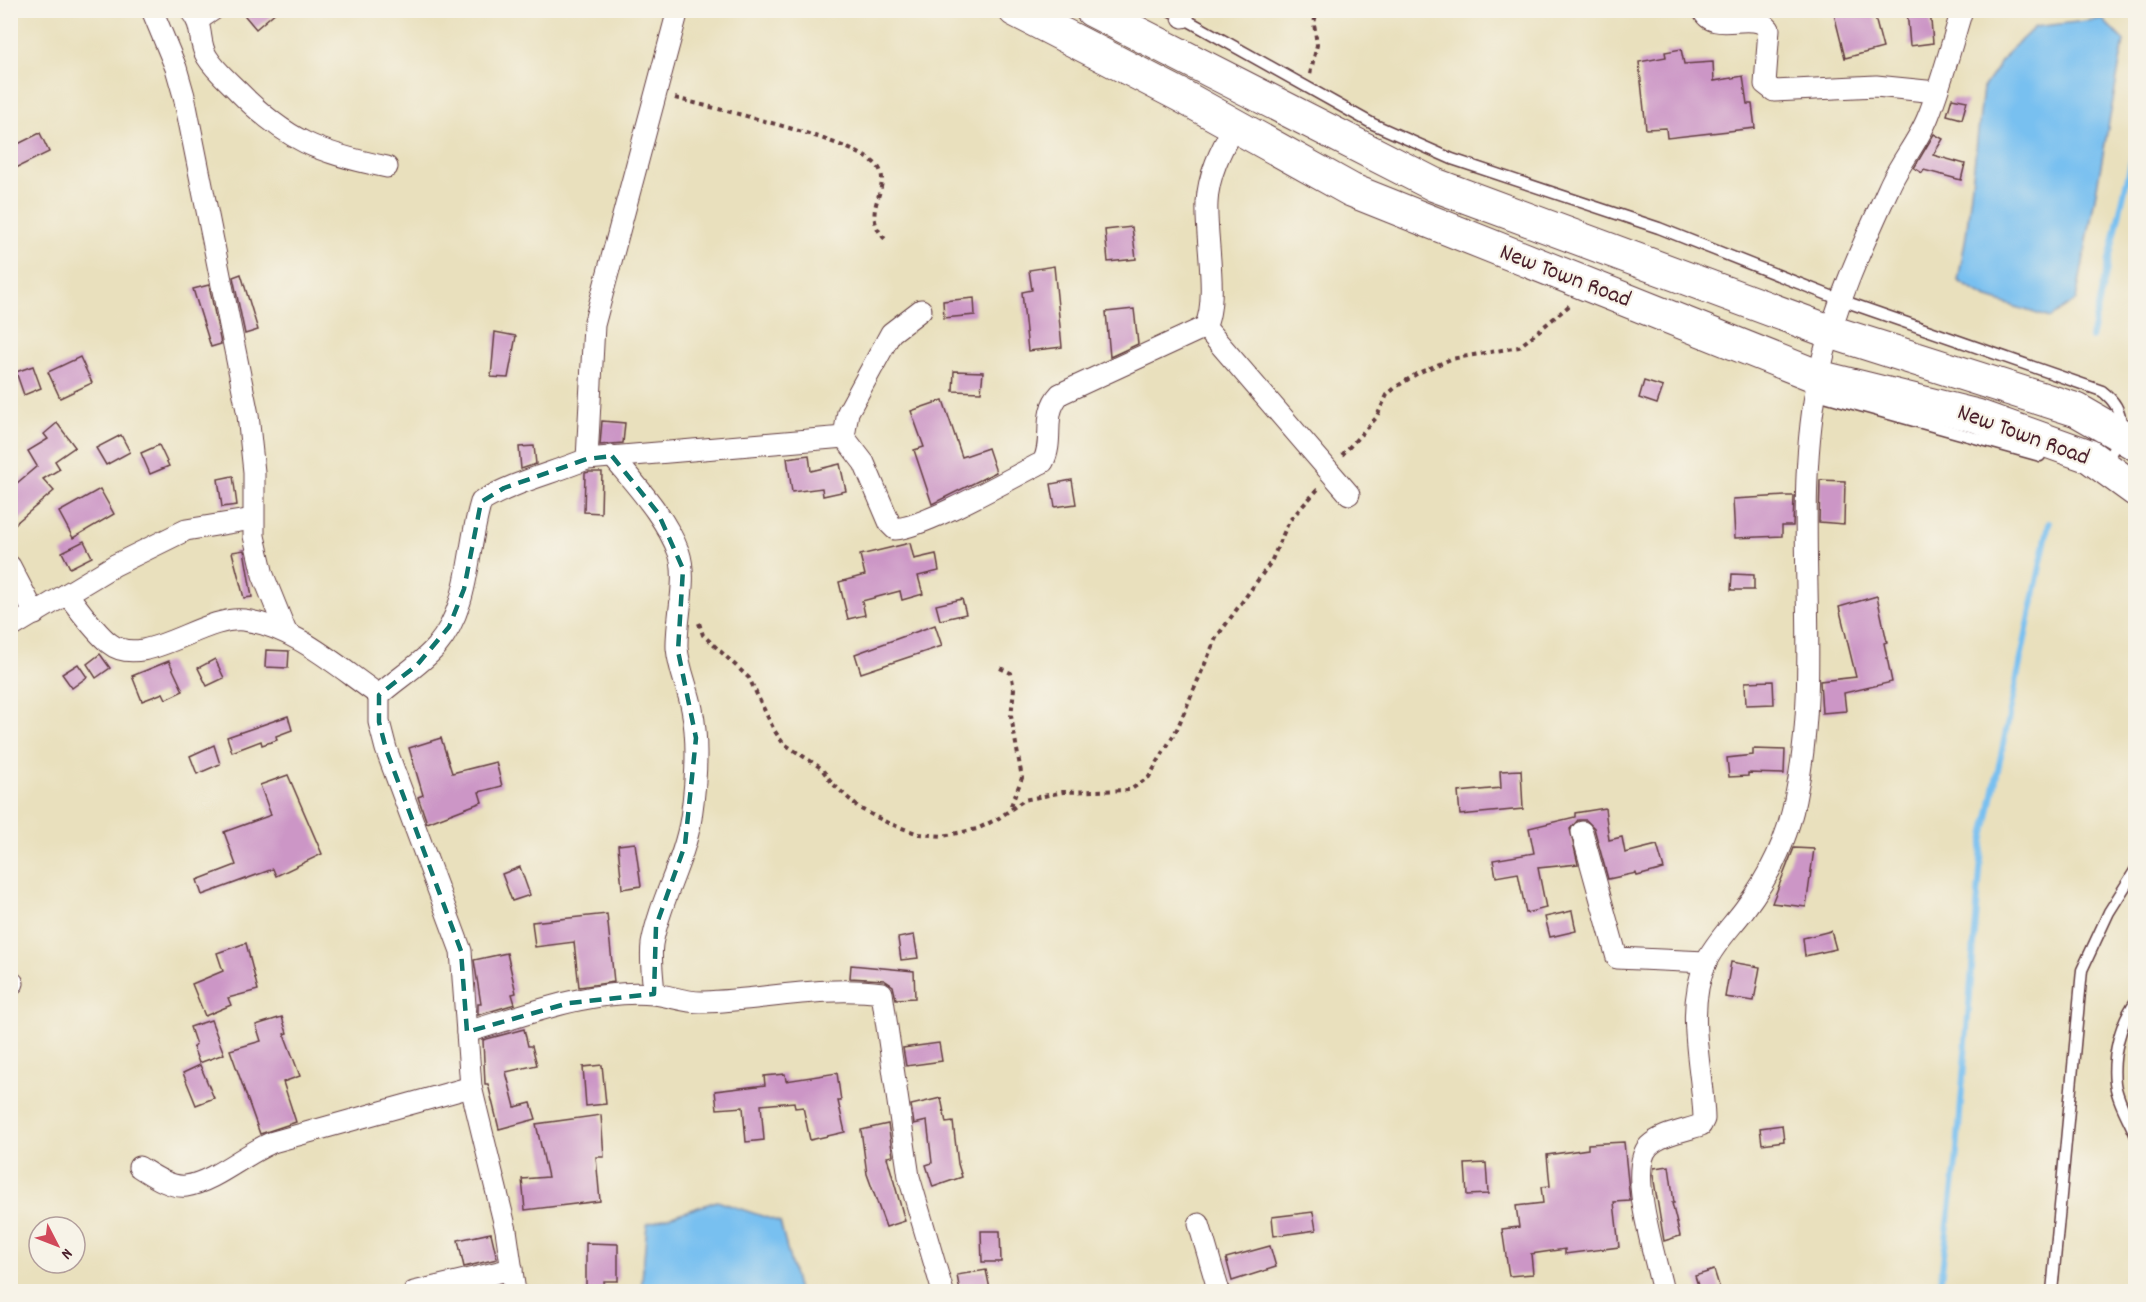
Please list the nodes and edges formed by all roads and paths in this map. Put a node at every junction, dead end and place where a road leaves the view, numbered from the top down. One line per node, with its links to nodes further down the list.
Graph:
1 (152, 10): 32 (street)
2 (678, 10): 12 (street)
3 (1015, 10): 13 (main road, New Town Road)
4 (1092, 10): 20 (main road, New Town Road)
5 (1317, 10): 10 (path)
6 (1703, 10): 11 (street)
7 (1962, 10): 11 (street)
8 (1179, 13): 10 (lane)
9 (200, 14): 14 (street)
10 (1307, 87): 17 (lane)
11 (1936, 92): 17 (street)
12 (657, 93): 15 (path); 26 (street)
13 (1234, 126): 16 (main road, New Town Road); 19 (street)
14 (387, 167)
15 (887, 241)
16 (1586, 285): 21 (main road, New Town Road); 27 (path)
17 (1842, 300): 20 (street); 23 (lane)
18 (921, 310): 22 (street)
19 (1205, 327): 22 (street); 31 (street)
20 (1831, 333): 21 (street); 23 (main road, New Town Road)
21 (1818, 385): 25 (lane); 28 (main road, New Town Road); 44 (street)
22 (844, 437): 24 (street)
23 (2128, 440): 28 (lane)
24 (612, 456): 26 (street); 45 (street)
25 (2046, 458)
26 (587, 459): 40 (street)
27 (1339, 461)
28 (2097, 469): 30 (main road, New Town Road)
29 (1322, 485): 41 (path)
30 (2136, 490)
31 (1349, 494)
32 (253, 519): 34 (street); 38 (street)
33 (10, 566): 35 (street)
34 (67, 594): 35 (street); 38 (street)
35 (35, 614): 37 (street)
36 (699, 621): 41 (path)
37 (10, 628)
38 (286, 632): 40 (street)
39 (1000, 668): 41 (path)
40 (379, 695): 47 (street)
41 (1009, 809)
42 (1582, 832): 44 (street)
43 (2136, 869): 58 (lane)
44 (1706, 962): 57 (street)
45 (654, 994): 47 (street); 55 (street)
46 (2136, 1002): 49 (lane)
47 (467, 1032): 48 (street)
48 (471, 1086): 50 (street); 52 (street)
49 (2136, 1136)
50 (139, 1167)
51 (1198, 1224): 56 (street)
52 (512, 1269): 53 (street); 54 (street)
53 (414, 1292)
54 (515, 1292)
55 (943, 1292)
56 (1219, 1292)
57 (1663, 1292)
58 (2052, 1292)

